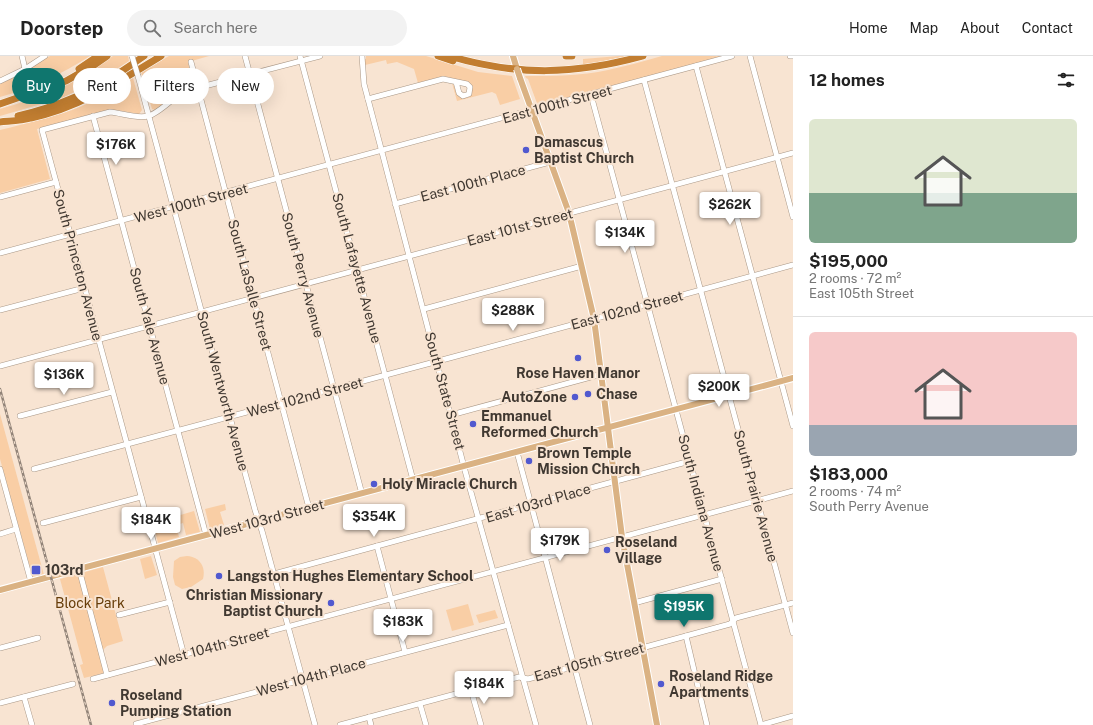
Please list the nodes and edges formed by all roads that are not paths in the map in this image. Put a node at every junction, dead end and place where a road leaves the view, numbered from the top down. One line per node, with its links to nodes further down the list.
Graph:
1 (22, 56): 25 (street)
2 (46, 56): 26 (street)
3 (98, 56): 31 (highway)
4 (107, 56): 34 (highway)
5 (132, 56): 45 (street, South Wentworth Avenue, bridge)
6 (144, 56): 46 (highway)
7 (161, 56): 46 (highway)
8 (245, 56): 28 (street, South Perry Avenue)
9 (320, 56): 21 (street)
10 (362, 56): 37 (street, South State Street)
11 (438, 56): 23 (highway)
12 (449, 56): 23 (highway)
13 (513, 56): 43 (main road, bridge)
14 (566, 56): 15 (highway)
15 (572, 56)
16 (643, 56): 23 (highway)
17 (732, 56): 24 (street, East 100th Street)
18 (750, 56): 49 (street)
19 (790, 56): 20 (street)
20 (793, 56)
21 (301, 58): 29 (street); 51 (street, South Lafayette Avenue)
22 (190, 62): 27 (street, South LaSalle Street)
23 (478, 64)
24 (696, 66): 32 (street, East 100th Street); 52 (street)
25 (25, 68)
26 (27, 68)
27 (192, 68)
28 (248, 68)
29 (271, 68)
30 (12, 75): 33 (street)
31 (65, 76)
32 (644, 80): 36 (street, East 100th Street); 55 (street, South Prairie Avenue)
33 (0, 81)
34 (65, 81)
35 (456, 82): 37 (street)
36 (591, 95): 43 (street, East 100th Street); 58 (street, South Indiana Avenue)
37 (368, 99): 47 (street, South State Street)
38 (12, 100): 39 (highway)
39 (0, 104)
40 (166, 104): 45 (street)
41 (202, 104): 56 (street, South LaSalle Street)
42 (258, 104): 53 (street, South Perry Avenue)
43 (532, 111): 47 (street, East 100th Street); 50 (main road)
44 (93, 116): 45 (street); 54 (street, South Princeton Avenue); 63 (street, South Yale Avenue)
45 (148, 116): 60 (street, South Wentworth Avenue)
46 (0, 121)
47 (381, 152): 51 (street, West 100th Street); 59 (street, South State Street)
48 (793, 152): 49 (street, East 101st Street)
49 (777, 157): 52 (street, East 101st Street); 62 (street)
50 (550, 162): 59 (street, East 100th Place); 61 (main road)
51 (329, 166): 53 (street, West 100th Street); 69 (street, South Lafayette Avenue)
52 (724, 171): 55 (street, East 101st Street); 70 (street)
53 (278, 179): 56 (street, West 100th Street); 71 (street, South Perry Avenue)
54 (56, 182): 57 (street); 64 (street, South Princeton Avenue)
55 (672, 186): 58 (street, East 101st Street); 73 (street, South Prairie Avenue)
56 (226, 193): 60 (street, West 100th Street); 74 (street, South LaSalle Street)
57 (0, 197)
58 (619, 200): 61 (street, East 101st Street); 75 (street, South Indiana Avenue)
59 (395, 204): 66 (street, South State Street)
60 (173, 207): 63 (street, West 100th Street); 78 (street, South Wentworth Avenue)
61 (569, 213): 66 (street, East 101st Street); 68 (main road)
62 (793, 217)
63 (122, 221): 64 (street, West 100th Street); 80 (street, South Yale Avenue)
64 (70, 235): 65 (street, West 100th Street); 72 (street, South Princeton Avenue)
65 (0, 254)
66 (410, 257): 69 (street, East 101st Street); 77 (street, South State Street)
67 (793, 265): 70 (street, East 102nd Street)
68 (582, 266): 77 (street); 79 (main road)
69 (357, 270): 71 (street, East 101st Street); 85 (street, South Lafayette Avenue)
70 (752, 276): 73 (street, East 102nd Street); 87 (street)
71 (306, 284): 74 (street, East 101st Street); 88 (street, South Perry Avenue)
72 (84, 288): 76 (street); 81 (street, South Princeton Avenue)
73 (700, 290): 75 (street, East 102nd Street); 90 (street, South Prairie Avenue)
74 (253, 298): 78 (street, East 101st Street); 91 (street, South LaSalle Street)
75 (647, 305): 79 (street, East 102nd Street); 92 (street, South Indiana Avenue)
76 (0, 310)
77 (424, 310): 82 (street, South State Street)
78 (201, 312): 80 (street, East 101st Street); 95 (street, South Wentworth Avenue)
79 (594, 319): 82 (street, East 102nd Street); 84 (main road)
80 (150, 326): 81 (street, East 101st Street); 98 (street, South Yale Avenue)
81 (98, 340): 83 (street, East 101st Street); 89 (street, South Princeton Avenue)
82 (437, 362): 85 (street, West 102nd Street); 93 (street, South State Street)
83 (0, 366)
84 (602, 374): 93 (street); 97 (main road)
85 (385, 375): 88 (street, West 102nd Street); 106 (street, South Lafayette Avenue)
86 (793, 378): 87 (main road, West 103rd Street)
87 (781, 381): 90 (main road, West 103rd Street); 96 (street)
88 (334, 389): 91 (street, West 102nd Street); 109 (street, South Perry Avenue)
89 (112, 392): 94 (street); 99 (street, South Princeton Avenue)
90 (728, 396): 92 (main road, West 103rd Street); 111 (street, South Prairie Avenue)
91 (282, 403): 95 (street, West 102nd Street); 113 (street, South LaSalle Street)
92 (676, 410): 97 (main road, West 103rd Street); 101 (street, South Indiana Avenue)
93 (451, 415): 102 (street, South State Street)
94 (20, 416)
95 (230, 417): 98 (street, West 102nd Street); 117 (street, South Wentworth Avenue)
96 (793, 426)
97 (608, 428): 100 (main road, West 103rd Street); 107 (main road)
98 (178, 430): 99 (street, West 102nd Street); 120 (street, South Yale Avenue)
99 (126, 444): 104 (street, West 102nd Street); 110 (street, South Princeton Avenue)
100 (517, 452): 102 (main road, West 103rd Street); 112 (street)
101 (690, 461): 107 (street, East 103rd Place); 114 (street, South Indiana Avenue)
102 (464, 467): 106 (main road, West 103rd Street); 115 (street, South State Street)
103 (0, 469): 105 (street)
104 (34, 469)
105 (1, 478): 118 (street)
106 (413, 480): 109 (main road, West 103rd Street)
107 (615, 482): 112 (street, East 103rd Place); 121 (main road)
108 (793, 491): 111 (street, West 104th Street)
109 (362, 494): 113 (main road, West 103rd Street)
110 (141, 497): 116 (street); 123 (street, South Princeton Avenue)
111 (757, 500): 114 (street, West 104th Street); 135 (street, South Prairie Avenue)
112 (531, 505): 115 (street, East 103rd Place); 124 (street)
113 (309, 508): 117 (main road, West 103rd Street)
114 (705, 515): 121 (street, West 104th Street); 128 (street, South Indiana Avenue)
115 (479, 519): 122 (street, East 103rd Place); 126 (street, South State Street)
116 (43, 522)
117 (259, 522): 120 (main road, West 103rd Street); 127 (street, South Wentworth Avenue)
118 (16, 529): 119 (street); 129 (street)
119 (0, 534)
120 (206, 535): 123 (main road, West 103rd Street)
121 (622, 537): 124 (street, West 104th Street); 133 (main road)
122 (377, 546): 127 (street, East 103rd Place); 131 (street)
123 (155, 549): 125 (main road, West 103rd Street); 132 (street, South Princeton Avenue)
124 (545, 558): 126 (street, West 104th Street); 147 (street)
125 (78, 569): 129 (main road, West 103rd Street); 148 (street)
126 (494, 572): 131 (street, West 104th Street); 138 (street, South State Street)
127 (274, 574): 139 (street, South Wentworth Avenue)
128 (722, 579): 133 (street); 137 (street, South Indiana Avenue)
129 (31, 582): 130 (main road, West 103rd Street)
130 (0, 590)
131 (391, 599): 139 (street, West 104th Street); 145 (street)
132 (170, 602): 136 (street); 146 (street, South Princeton Avenue)
133 (634, 603): 144 (main road)
134 (793, 603): 135 (street, East 105th Street)
135 (785, 605): 137 (street, East 105th Street); 140 (street, South Prairie Avenue)
136 (119, 616)
137 (733, 621): 141 (street, East 105th Street); 170 (street, South Indiana Avenue)
138 (508, 624): 145 (street, West 104th Place); 149 (street, South State Street)
139 (288, 626): 146 (street, West 104th Street); 151 (street, South Wentworth Avenue)
140 (793, 633)
141 (686, 636): 144 (street, East 105th Street); 169 (street)
142 (38, 638): 143 (street)
143 (0, 648)
144 (642, 648): 147 (street, East 105th Street); 168 (main road)
145 (405, 652): 151 (street, West 104th Place)
146 (184, 655): 148 (street, West 104th Street)
147 (574, 666): 149 (street, East 105th Street); 167 (street)
148 (107, 676): 150 (street, West 104th Street)
149 (523, 678): 153 (street, East 105th Street); 166 (street, South State Street)
150 (93, 679)
151 (302, 679): 159 (street, West 104th Place); 161 (street, South Wentworth Avenue)
152 (73, 684): 154 (street)
153 (472, 690): 156 (street, East 105th Street); 165 (street)
154 (24, 697): 155 (street); 160 (street)
155 (0, 703)
156 (420, 704): 158 (street, East 105th Street); 164 (street)
157 (793, 716): 170 (street)
158 (369, 717): 162 (street, East 105th Street); 163 (street)
159 (136, 724)
160 (32, 725)
161 (315, 725)
162 (340, 725)
163 (371, 725)
164 (426, 725)
165 (481, 725)
166 (536, 725)
167 (590, 725)
168 (657, 725)
169 (707, 725)
170 (761, 725)

